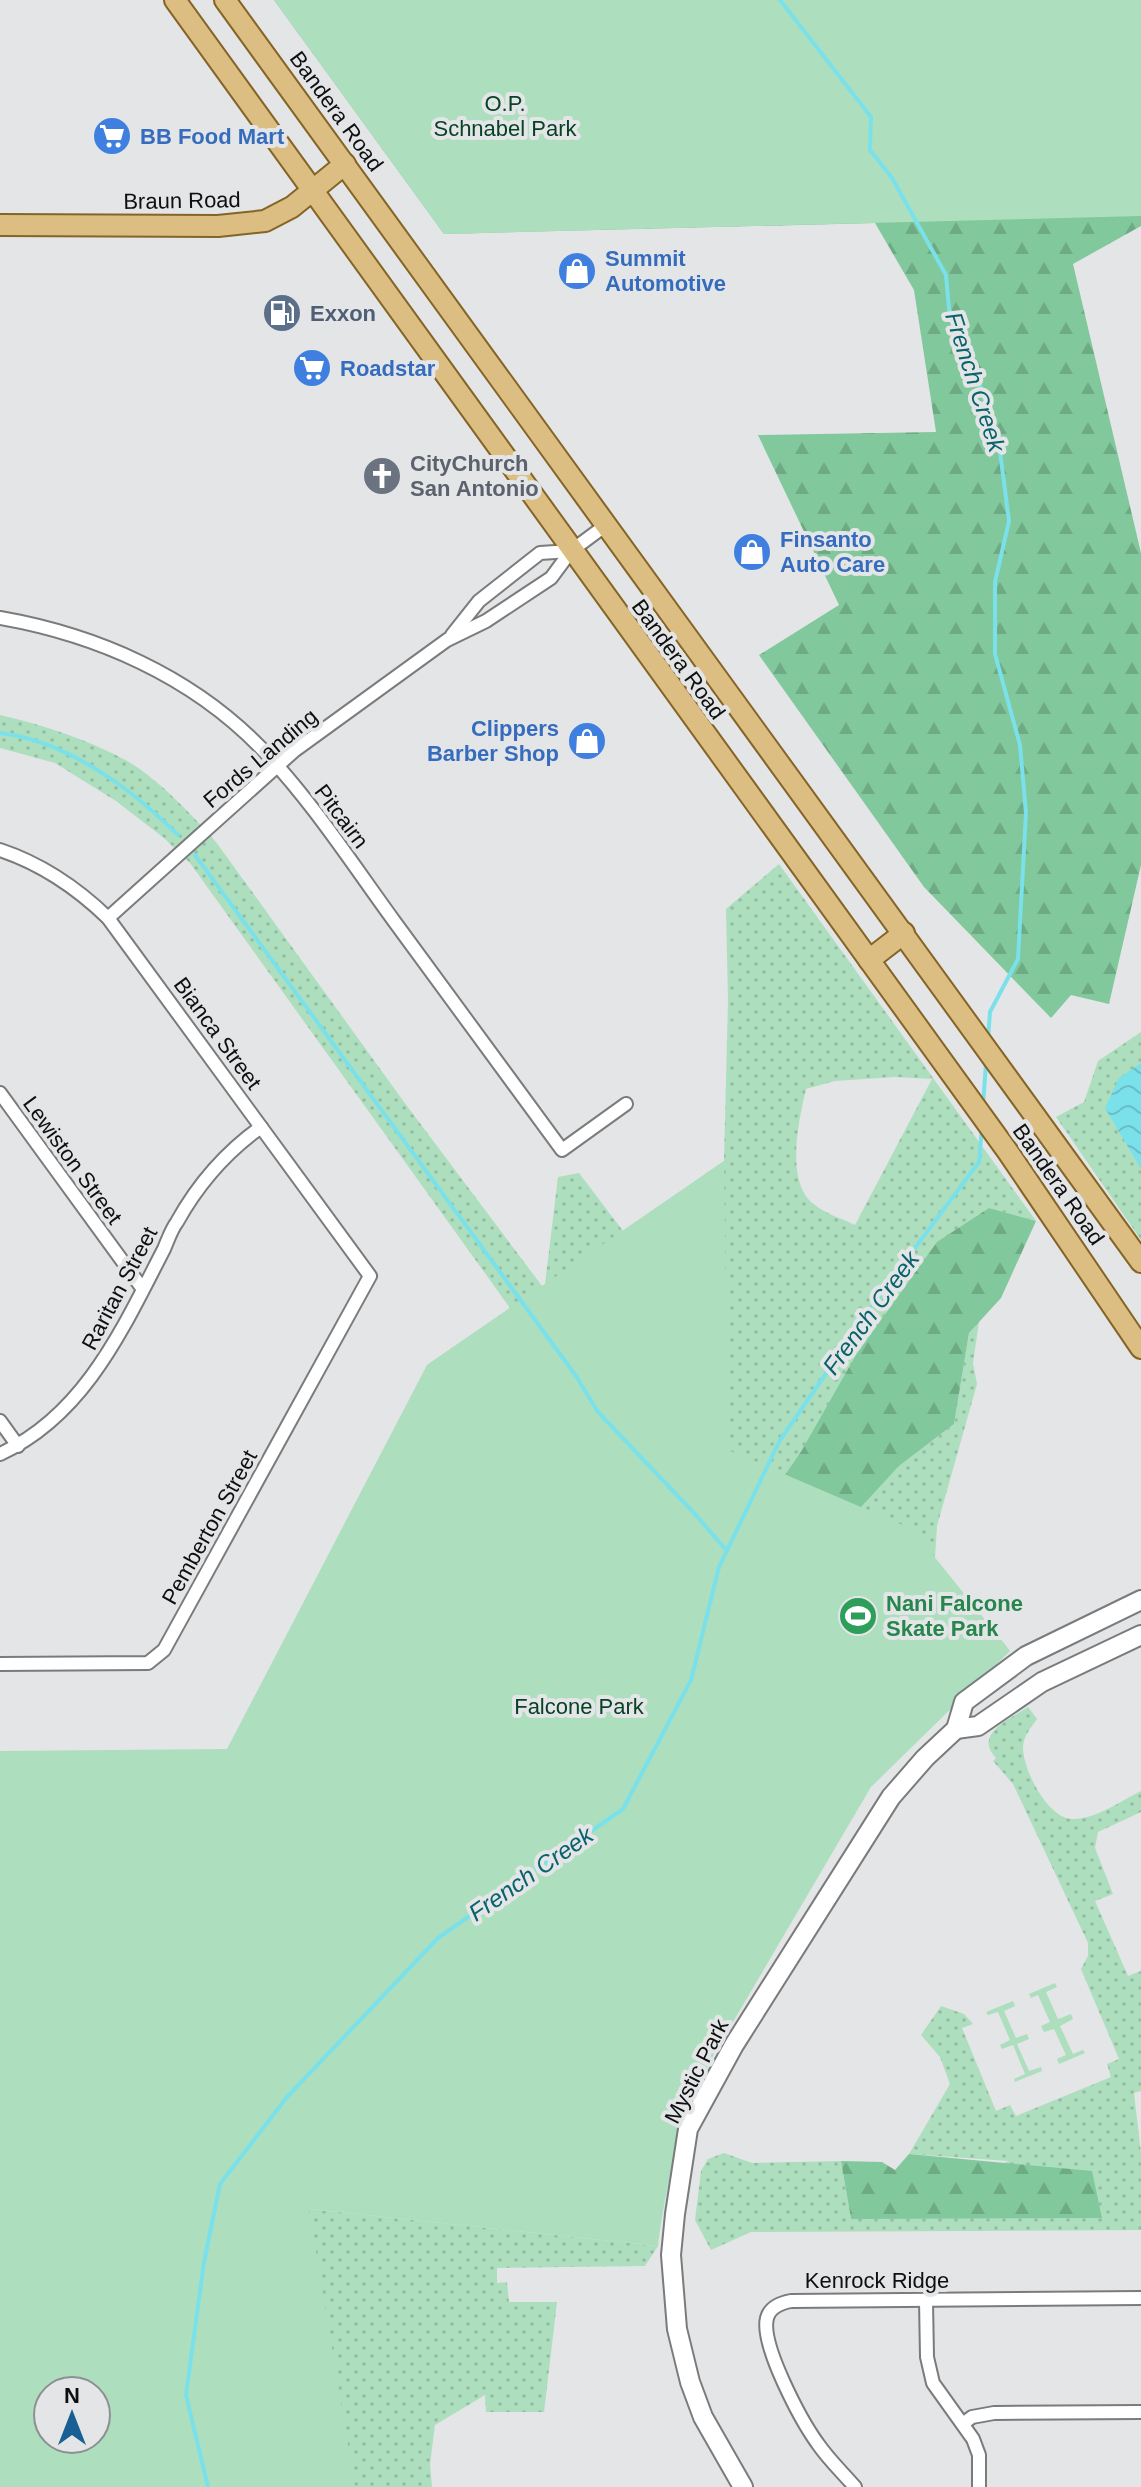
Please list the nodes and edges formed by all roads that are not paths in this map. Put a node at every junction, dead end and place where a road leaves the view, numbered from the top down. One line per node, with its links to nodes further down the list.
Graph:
1 (175, 0): 4 (main road, Bandera Road)
2 (225, 0): 3 (main road, Bandera Road)
3 (345, 164): 4 (main road, Braun Road); 6 (main road, Bandera Road)
4 (311, 191): 5 (main road, Braun Road); 7 (main road, Bandera Road)
5 (0, 225)
6 (606, 525): 7 (street, Fords Landing); 13 (main road, Bandera Road)
7 (571, 551): 9 (street, Fords Landing); 9 (street, Fords Landing); 14 (main road, Bandera Road)
8 (0, 618): 10 (street, Pitcairn)
9 (447, 640): 10 (street, Fords Landing)
10 (276, 767): 12 (street, Fords Landing); 16 (street, Pitcairn)
11 (0, 850): 12 (street, Bianca Street)
12 (108, 918): 17 (street, Bianca Street)
13 (904, 933): 14 (main road); 18 (main road, Bandera Road)
14 (869, 960): 21 (main road, Bandera Road)
15 (0, 1093): 20 (street, Lewiston Street)
16 (626, 1104)
17 (261, 1127): 19 (street, Bianca Street); 20 (street, Raritan Street)
18 (1141, 1262)
19 (370, 1276): 27 (street, Pemberton Street)
20 (142, 1288): 23 (street, Raritan Street)
21 (1141, 1348)
22 (0, 1421): 23 (street)
23 (18, 1446): 24 (street, Raritan Street)
24 (0, 1454)
25 (1141, 1600): 28 (street, Mystic Park)
26 (1141, 1635): 28 (street, Mystic Park)
27 (0, 1664)
28 (956, 1729): 33 (street, Mystic Park)
29 (1141, 2298): 30 (street, Kenrock Ridge)
30 (926, 2301): 32 (street); 34 (street, Kenrock Ridge)
31 (1141, 2412): 32 (street)
32 (964, 2423): 35 (street)
33 (743, 2487)
34 (855, 2487)
35 (979, 2487)

